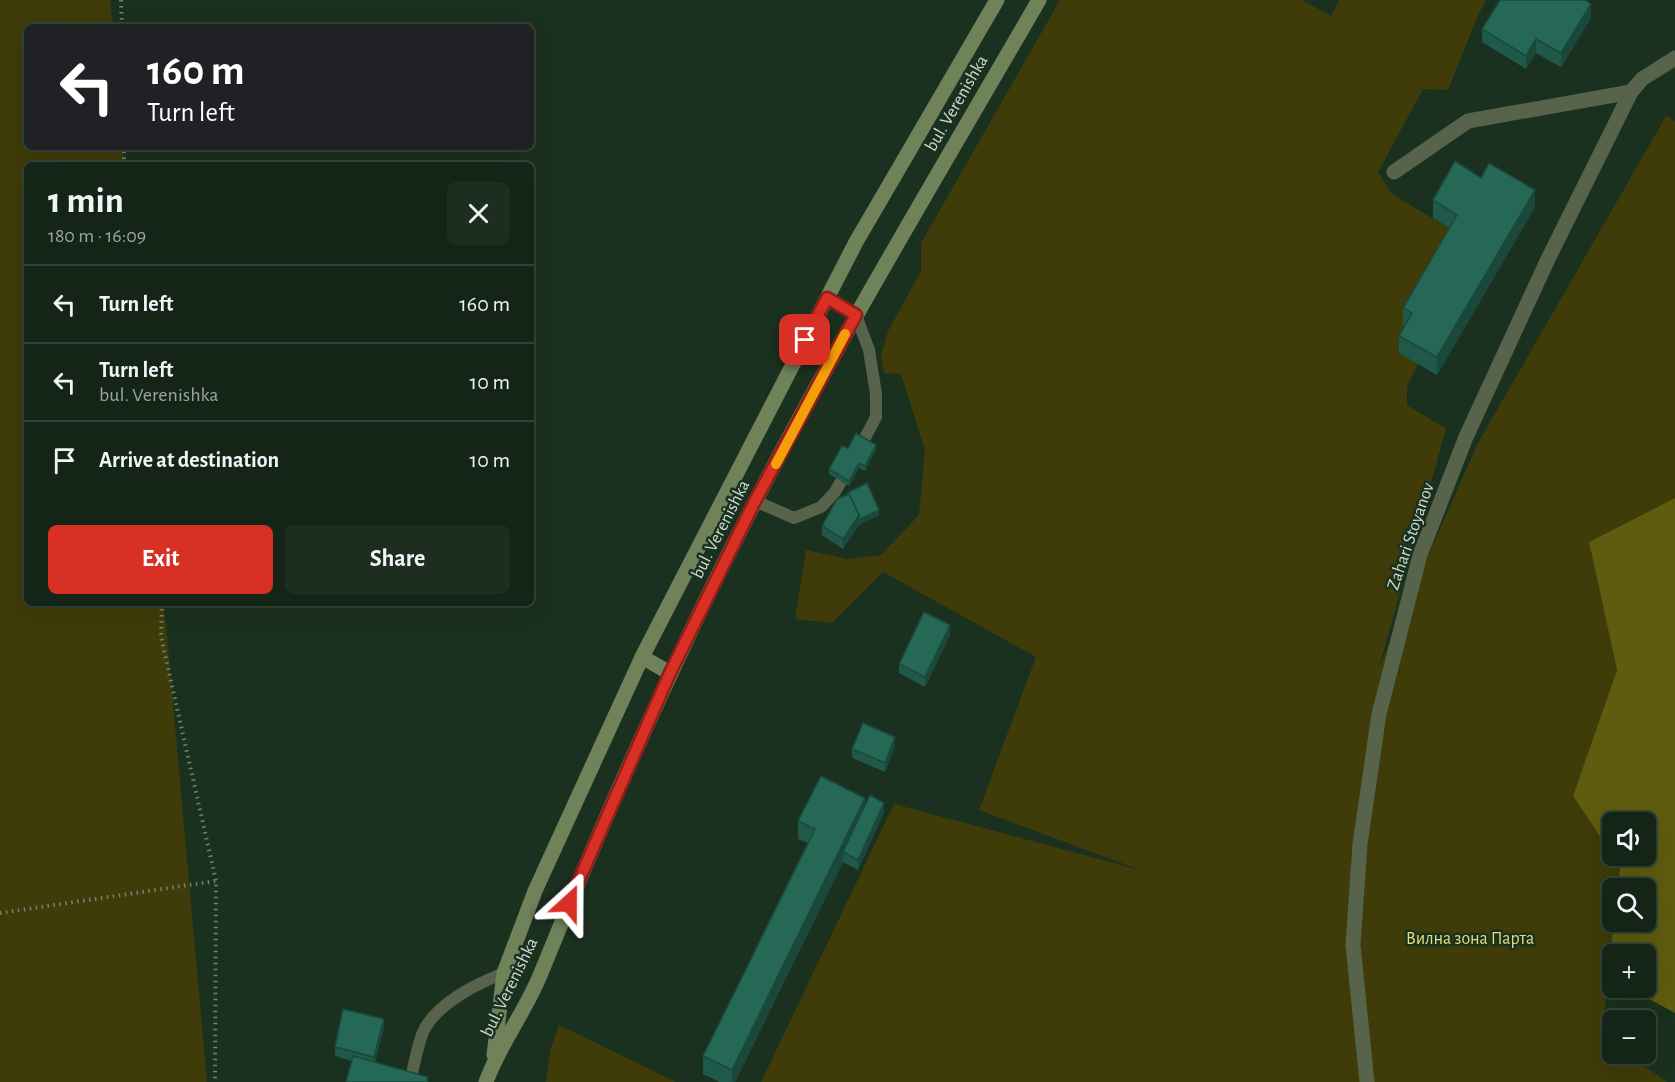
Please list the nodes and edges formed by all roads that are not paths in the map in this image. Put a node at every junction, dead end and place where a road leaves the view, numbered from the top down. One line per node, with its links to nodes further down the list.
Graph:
1 (998, 0): 6 (main road, bul. Verenishka)
2 (1039, 0): 7 (main road, bul. Verenishka)
3 (1675, 58): 4 (street, Zahari Stoyanov)
4 (1631, 92): 5 (street); 15 (street, Zahari Stoyanov)
5 (1394, 172)
6 (827, 298): 7 (lane); 9 (main road, bul. Verenishka)
7 (856, 315): 8 (main road, bul. Verenishka); 8 (lane)
8 (755, 501): 10 (main road, bul. Verenishka)
9 (642, 657): 10 (main road); 11 (main road, bul. Verenishka)
10 (670, 673): 12 (main road, bul. Verenishka)
11 (504, 973): 12 (main road, bul. Verenishka); 13 (lane)
12 (492, 1064): 14 (main road, bul. Verenishka)
13 (410, 1082)
14 (486, 1082)
15 (1367, 1082)

